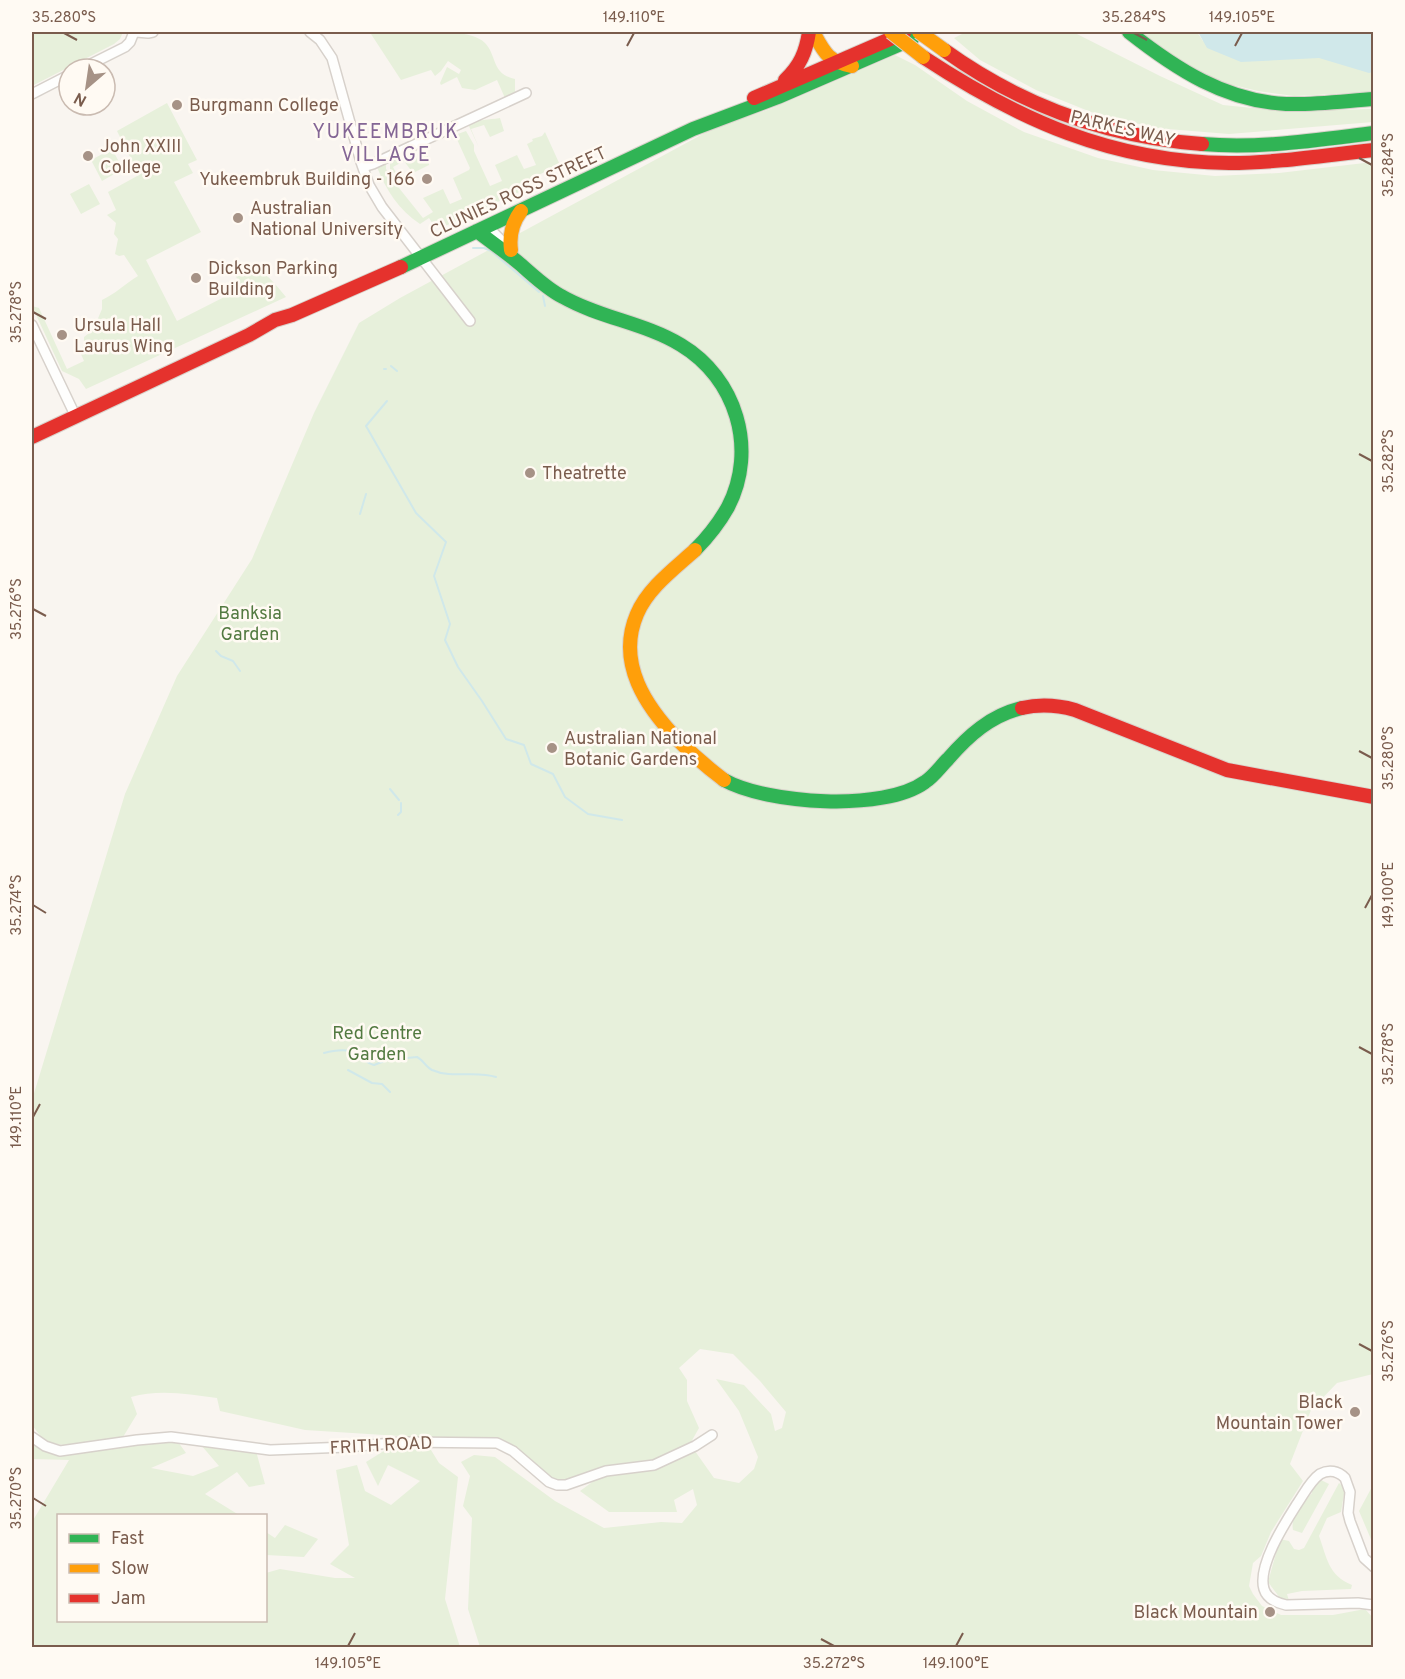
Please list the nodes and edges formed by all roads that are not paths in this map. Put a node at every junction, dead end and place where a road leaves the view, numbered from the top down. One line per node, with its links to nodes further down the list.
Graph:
1 (135, 32): 2 (street); 12 (street)
2 (153, 32)
3 (310, 32): 23 (street)
4 (811, 32): 13 (main road); 16 (main road)
5 (891, 32): 22 (main road, PARKES WAY, bridge)
6 (907, 32): 13 (main road, CLUNIES ROSS STREET)
7 (920, 32): 21 (main road, PARKES WAY, bridge)
8 (931, 32): 14 (main road, CLUNIES ROSS STREET)
9 (1117, 32): 11 (main road)
10 (1129, 32): 11 (main road)
11 (1149, 47): 19 (main road)
12 (105, 57)
13 (833, 62): 14 (main road); 16 (main road, CLUNIES ROSS STREET)
14 (852, 66): 20 (main road, CLUNIES ROSS STREET)
15 (57, 81): 18 (street)
16 (771, 90): 20 (main road, CLUNIES ROSS STREET)
17 (526, 93): 23 (street)
18 (32, 94)
19 (1374, 99)
20 (693, 129): 24 (main road, CLUNIES ROSS STREET)
21 (1374, 133)
22 (1374, 150)
23 (363, 167): 27 (street)
24 (523, 209): 25 (main road, CLUNIES ROSS STREET); 26 (main road)
25 (482, 229): 26 (main road); 27 (main road, CLUNIES ROSS STREET)
26 (514, 255): 32 (main road)
27 (422, 257): 28 (street); 30 (main road, CLUNIES ROSS STREET)
28 (471, 321)
29 (32, 325): 30 (street)
30 (75, 416): 31 (main road, CLUNIES ROSS STREET)
31 (32, 437)
32 (1374, 797)
33 (712, 1435): 34 (street, FRITH ROAD)
34 (32, 1437)
35 (1374, 1567): 36 (street)
36 (1374, 1605)

